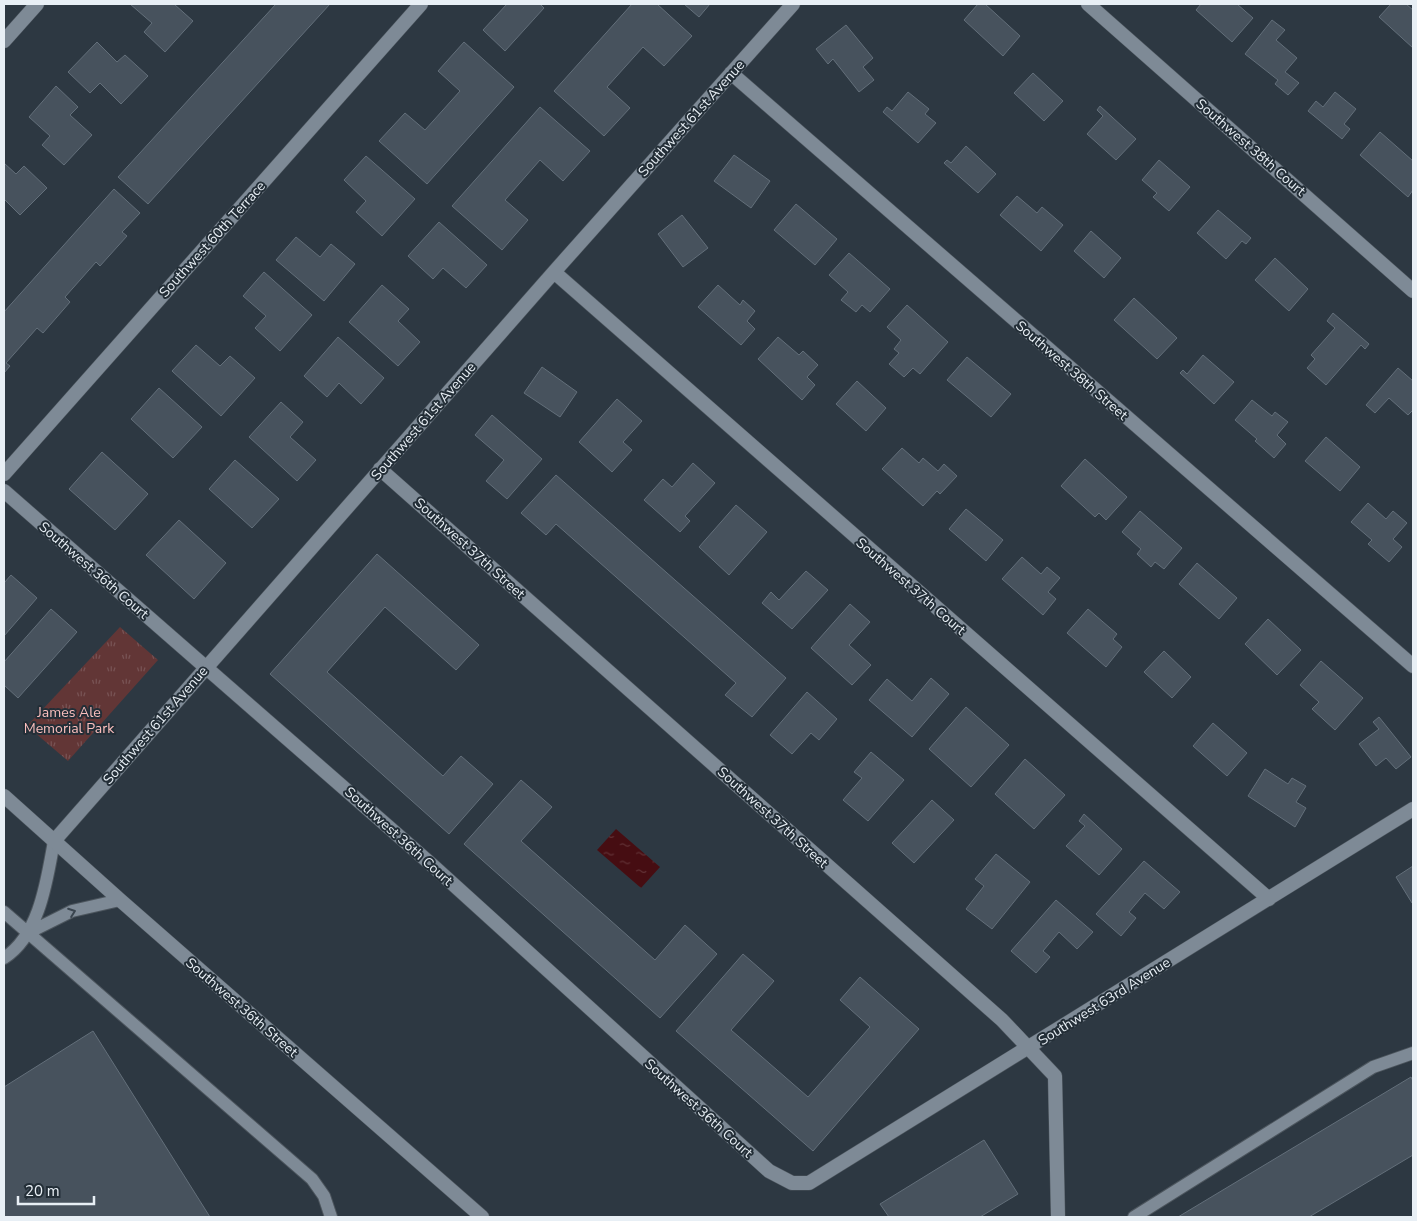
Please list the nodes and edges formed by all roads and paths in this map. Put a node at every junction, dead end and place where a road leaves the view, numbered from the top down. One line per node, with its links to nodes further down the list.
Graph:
1 (37, 4): 5 (street)
2 (421, 4): 10 (street, Southwest 60th Terrace)
3 (793, 4): 6 (street, Southwest 61st Avenue)
4 (1088, 4): 8 (street, Southwest 38th Court)
5 (4, 41)
6 (732, 73): 7 (street, Southwest 61st Avenue); 12 (street, Southwest 38th Street)
7 (554, 272): 9 (street, Southwest 61st Avenue); 17 (street, Southwest 37th Court)
8 (1413, 291)
9 (380, 469): 13 (street, Southwest 61st Avenue); 22 (street, Southwest 37th Street)
10 (4, 474)
11 (4, 491): 13 (street, Southwest 36th Court)
12 (1413, 666)
13 (206, 667): 16 (street, Southwest 61st Avenue); 24 (street, Southwest 36th Court)
14 (4, 796): 16 (street, Southwest 36th Street)
15 (1413, 809): 17 (street, Southwest 63rd Avenue)
16 (54, 841): 18 (street, Southwest 36th Street); 20 (lane)
17 (1268, 899): 22 (street, Southwest 63rd Avenue)
18 (120, 900): 20 (lane, one-way to 18); 26 (street, Southwest 36th Street)
19 (4, 912): 20 (lane)
20 (28, 933): 21 (lane); 25 (lane)
21 (4, 958)
22 (1028, 1048): 24 (street, Southwest 63rd Avenue); 27 (street, Southwest 37th Street)
23 (1413, 1053): 28 (lane)
24 (792, 1183)
25 (331, 1217)
26 (482, 1217)
27 (1058, 1217)
28 (1134, 1217)

